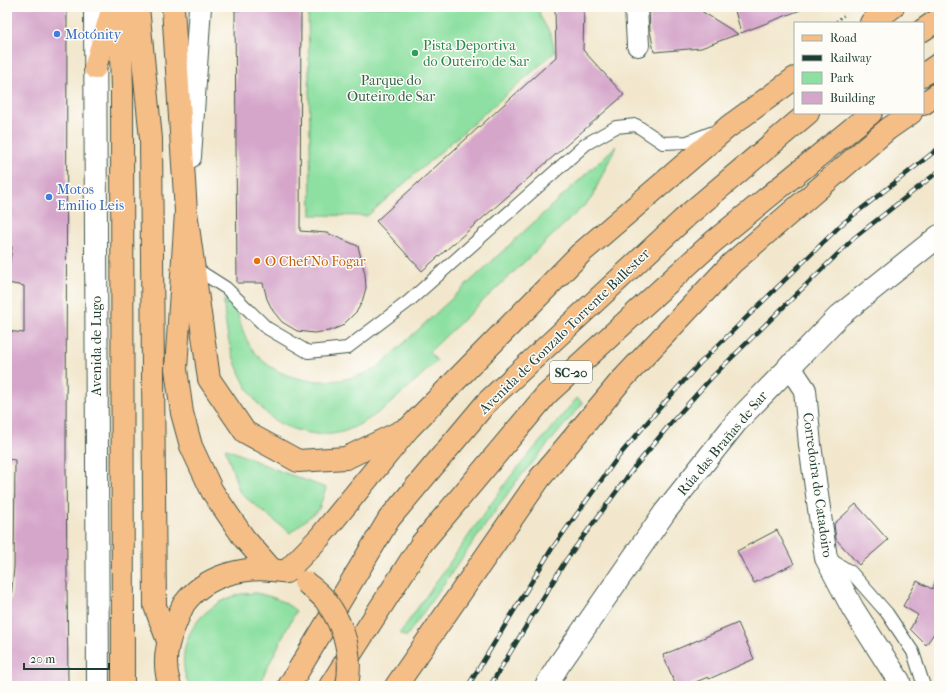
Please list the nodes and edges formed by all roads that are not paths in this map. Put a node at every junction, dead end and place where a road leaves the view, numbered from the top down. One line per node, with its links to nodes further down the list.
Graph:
1 (173, 7): 20 (main road)
2 (200, 7): 20 (street)
3 (636, 7): 9 (street)
4 (893, 7): 7 (main road)
5 (114, 10): 11 (main road); 27 (main road); 32 (main road)
6 (939, 19): 8 (main road)
7 (872, 22)
8 (924, 29)
9 (638, 45)
10 (939, 64): 12 (main road)
11 (95, 68): 31 (street, Avenida de Lugo)
12 (924, 74)
13 (794, 79): 19 (main road)
14 (939, 93): 15 (main road)
15 (924, 103)
16 (807, 114): 29 (main road, Avenida de Gonzalo Torrente Ballester / SC-20)
17 (870, 114): 33 (main road, SC-20)
18 (910, 114): 28 (main road)
19 (728, 127): 22 (lane); 24 (main road)
20 (186, 212): 22 (main road); 26 (main road)
21 (939, 236): 23 (street, Rúa das Brañas de Sar)
22 (193, 267): 24 (main road)
23 (789, 366): 25 (street, Corredoira do Catadoiro); 36 (street, Rúa das Brañas de Sar)
24 (409, 428): 26 (main road)
25 (826, 558): 37 (street, Corredoira do Catadoiro); 38 (lane)
26 (279, 571): 27 (main road); 34 (main road, bridge)
27 (168, 641): 30 (main road)
28 (401, 681): 35 (main road)
29 (290, 684)
30 (169, 685)
31 (98, 686)
32 (124, 686)
33 (330, 686)
34 (347, 686)
35 (386, 686)
36 (546, 686)
37 (900, 686)
38 (924, 686)

